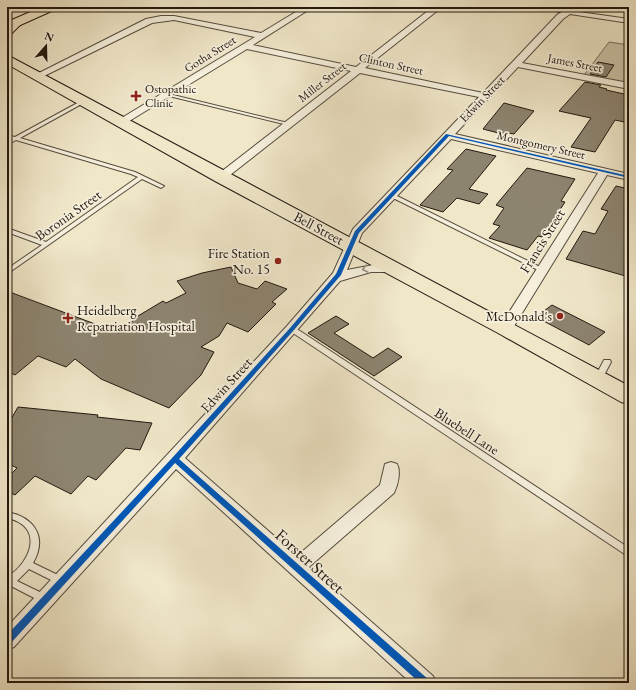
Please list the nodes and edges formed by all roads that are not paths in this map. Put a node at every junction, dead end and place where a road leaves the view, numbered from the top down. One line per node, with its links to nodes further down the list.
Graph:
1 (36, 7): 9 (main road)
2 (52, 7): 9 (main road)
3 (309, 7): 10 (street, Gotha Street)
4 (438, 7): 14 (street, Miller Street)
5 (547, 7): 7 (street)
6 (551, 7): 7 (street)
7 (566, 10): 8 (street); 13 (street, Edwin Street)
8 (629, 21)
9 (9, 25)
10 (262, 36): 11 (street, Gotha Street); 15 (street)
11 (245, 46): 14 (street, Clinton Street); 17 (street, Gotha Street)
12 (8, 58): 15 (main road, Bell Street)
13 (516, 64): 16 (street, James Street); 18 (street, Edwin Street)
14 (358, 70): 18 (street, Clinton Street); 21 (street, Miller Street)
15 (39, 75): 19 (main road, Bell Street)
16 (629, 86)
17 (167, 94): 20 (street, Gotha Street); 21 (lane)
18 (485, 96): 22 (street, Edwin Street)
19 (85, 101): 20 (main road, Bell Street); 24 (lane)
20 (123, 121): 28 (main road, Bell Street)
21 (288, 124): 28 (street, Miller Street)
22 (448, 135): 26 (street, Montgomery Street); 31 (street, Edwin Street)
23 (7, 136): 24 (lane)
24 (16, 139): 25 (lane); 27 (lane)
25 (7, 143)
26 (604, 171): 29 (street, Montgomery Street); 36 (street, Francis Street)
27 (142, 177): 30 (lane); 33 (lane, Boronia Street)
28 (221, 177): 34 (main road, Bell Street)
29 (629, 177)
30 (161, 186)
31 (391, 195): 34 (street, Edwin Street); 36 (lane)
32 (7, 230): 33 (lane)
33 (46, 244): 37 (lane, Boronia Street)
34 (352, 246): 35 (main road, Bell Street); 38 (street, Edwin Street)
35 (396, 269): 38 (street, one-way to 38); 39 (main road, Bell Street)
36 (542, 270): 39 (street, Francis Street)
37 (7, 272)
38 (334, 279): 40 (street, Edwin Street)
39 (506, 328): 41 (main road, Bell Street)
40 (292, 329): 42 (street, Edwin Street); 45 (lane, Bluebell Lane)
41 (629, 396)
42 (175, 459): 47 (street, Forster Street); 49 (street, Edwin Street)
43 (391, 468): 47 (street)
44 (7, 515): 46 (lane)
45 (629, 553)
46 (28, 564): 48 (lane); 49 (lane)
47 (296, 568): 52 (street, Forster Street)
48 (8, 581): 50 (lane)
49 (62, 582): 50 (street, Edwin Street)
50 (46, 599): 51 (street, Edwin Street)
51 (7, 641)
52 (426, 683)

